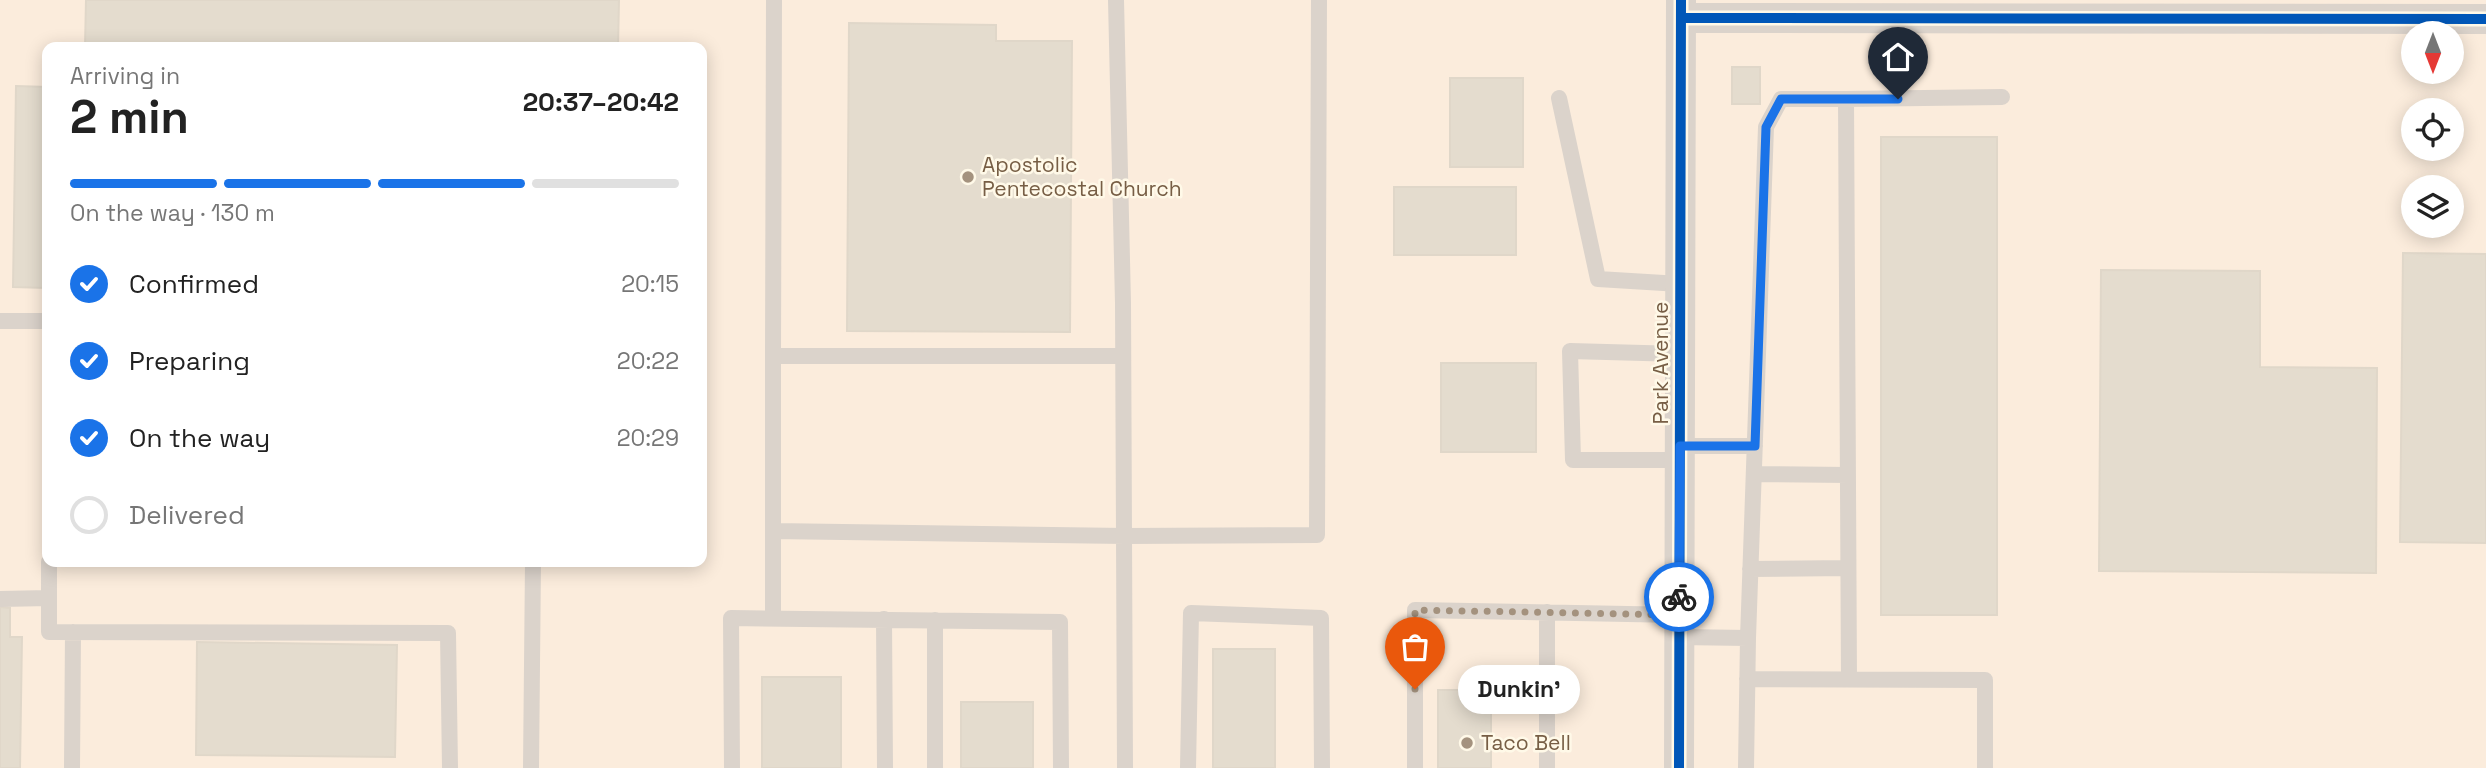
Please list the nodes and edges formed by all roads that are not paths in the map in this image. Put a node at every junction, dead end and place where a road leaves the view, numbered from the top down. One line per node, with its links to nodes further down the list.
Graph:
1 (774, 0): 14 (lane)
2 (1116, 0): 15 (lane)
3 (1319, 0): 21 (lane)
4 (1681, 9): 5 (street); 10 (street, Park Avenue)
5 (2266, 9): 6 (street)
6 (2486, 19)
7 (2002, 97): 9 (lane)
8 (1559, 98): 10 (lane)
9 (1846, 99): 16 (lane); 19 (lane)
10 (1680, 284): 13 (street, Park Avenue)
11 (0, 321): 12 (lane)
12 (42, 321)
13 (1680, 354): 17 (street, Park Avenue); 17 (lane)
14 (773, 356): 15 (lane); 20 (lane)
15 (1123, 356): 21 (lane)
16 (1755, 446): 17 (lane); 18 (lane)
17 (1680, 453): 32 (street, Park Avenue)
18 (1754, 474): 19 (lane); 25 (lane)
19 (1848, 475): 24 (lane)
20 (773, 530): 21 (lane); 29 (lane)
21 (1125, 536): 44 (lane)
22 (48, 567): 26 (lane)
23 (533, 567): 39 (lane)
24 (1848, 568): 25 (lane); 36 (lane)
25 (1750, 569): 34 (lane)
26 (48, 598): 27 (lane); 33 (lane)
27 (0, 599)
28 (1546, 612): 32 (lane); 47 (lane); 48 (lane)
29 (773, 618): 30 (lane); 40 (lane)
30 (884, 620): 31 (lane); 41 (lane)
31 (935, 620): 42 (lane); 43 (lane)
32 (1679, 626): 34 (lane); 49 (street, Park Avenue)
33 (73, 632): 37 (lane); 38 (lane)
34 (1748, 638): 35 (lane)
35 (1747, 680): 36 (lane); 50 (lane)
36 (1849, 680): 51 (lane)
37 (72, 768)
38 (450, 768)
39 (531, 768)
40 (732, 768)
41 (886, 768)
42 (935, 768)
43 (1061, 768)
44 (1125, 768)
45 (1188, 768): 46 (lane)
46 (1322, 768)
47 (1415, 768)
48 (1546, 768)
49 (1679, 768)
50 (1746, 768)
51 (1985, 768)

